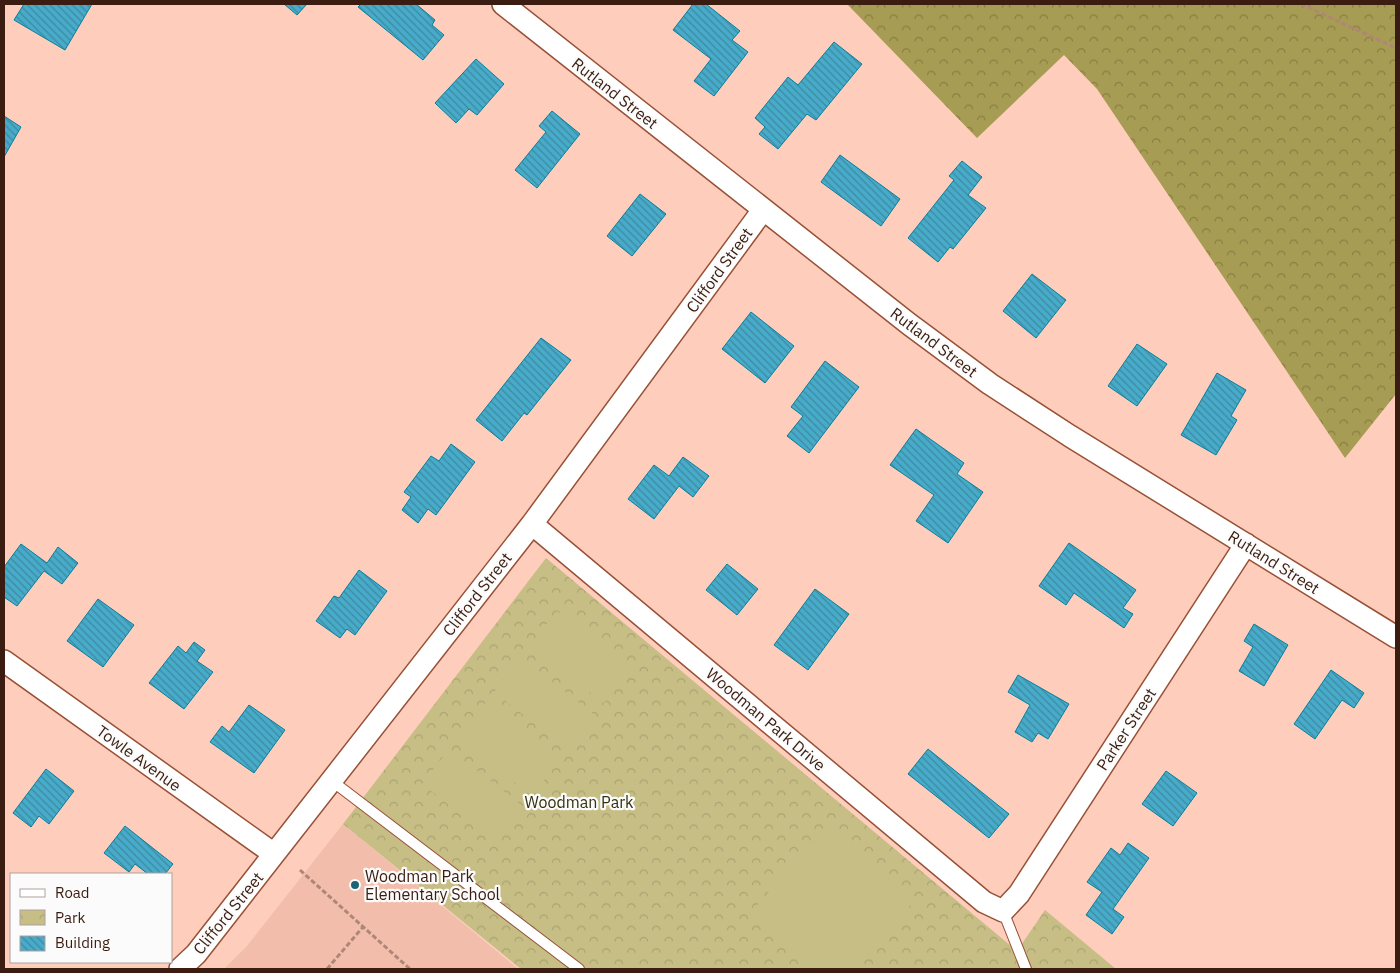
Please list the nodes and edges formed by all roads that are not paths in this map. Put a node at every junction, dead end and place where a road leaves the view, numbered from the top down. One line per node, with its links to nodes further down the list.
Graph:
1 (503, 4): 2 (street, Rutland Street)
2 (763, 210): 3 (street, Clifford Street); 4 (street, Rutland Street)
3 (532, 524): 7 (street, Clifford Street); 9 (street, Woodman Park Drive)
4 (1246, 544): 5 (street, Rutland Street); 9 (street, Parker Street)
5 (1396, 637)
6 (4, 661): 8 (street, Towle Avenue)
7 (332, 781): 8 (street, Clifford Street); 11 (lane)
8 (274, 854): 10 (street, Clifford Street)
9 (1003, 911): 12 (lane)
10 (180, 969)
11 (579, 969)
12 (1026, 969)

